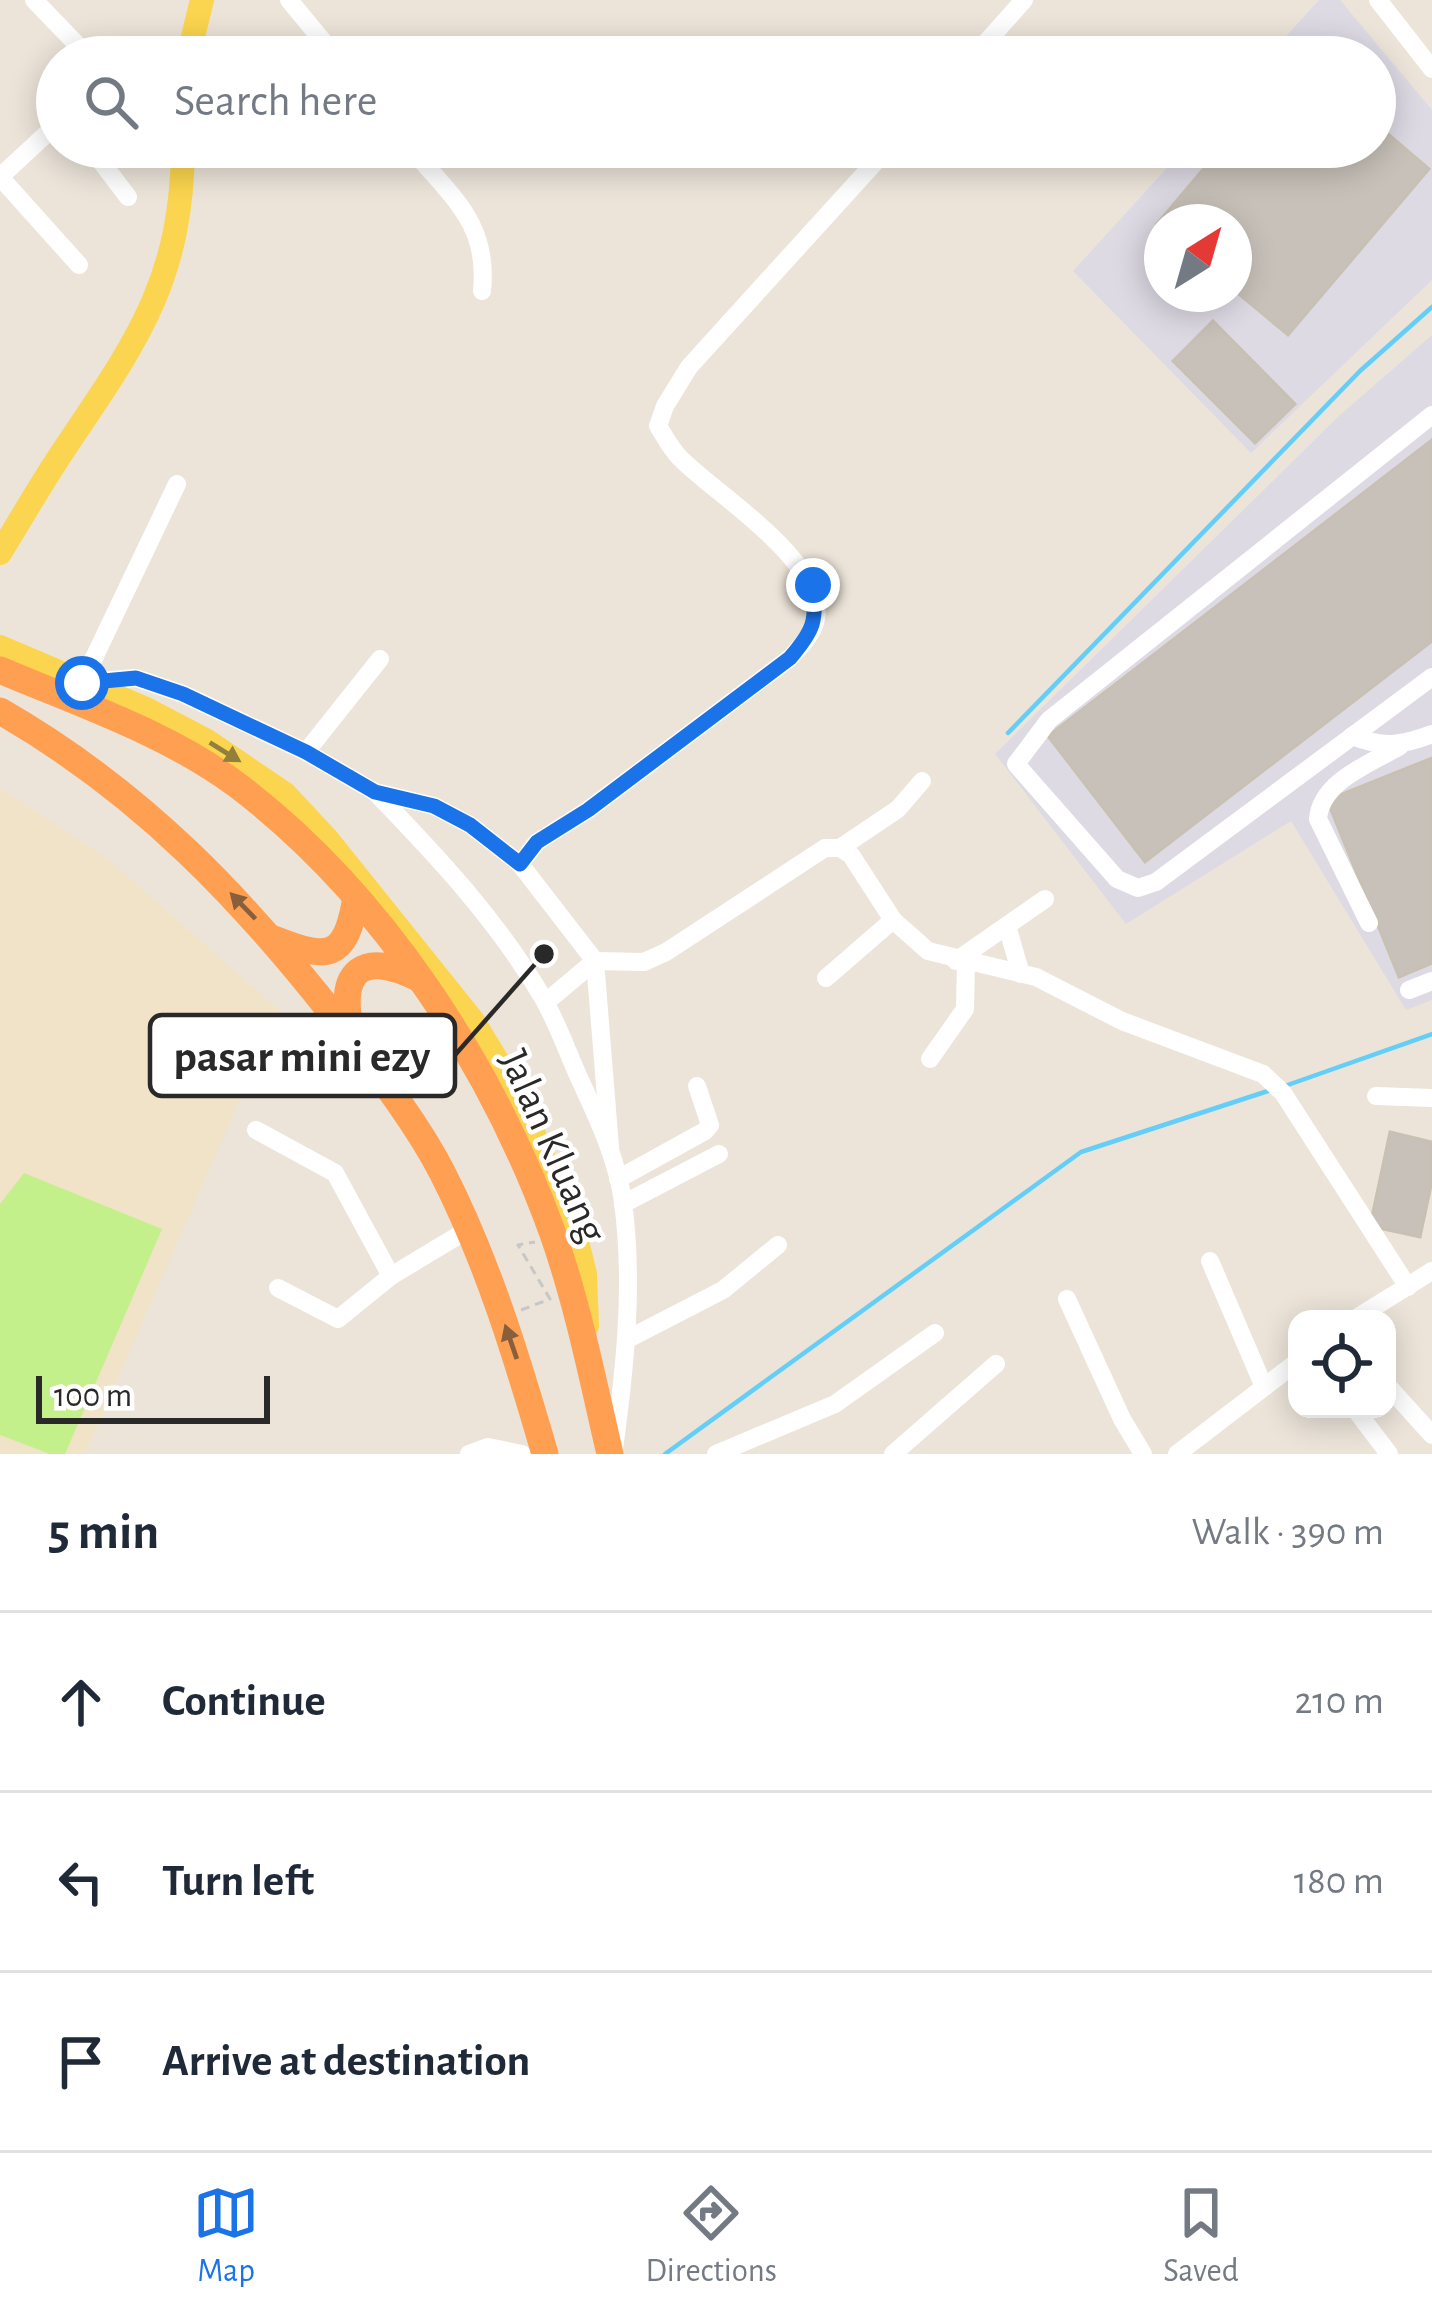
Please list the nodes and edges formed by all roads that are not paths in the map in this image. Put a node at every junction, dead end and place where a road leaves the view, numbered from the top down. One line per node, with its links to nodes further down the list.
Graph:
1 (34, 0): 6 (street)
2 (202, 0): 7 (main road)
3 (289, 0): 8 (street)
4 (1024, 0): 9 (street)
5 (1378, 0): 10 (street)
6 (69, 36)
7 (191, 36)
8 (319, 36)
9 (992, 36)
10 (1432, 69)
11 (36, 144): 16 (street)
12 (106, 168): 17 (street)
13 (181, 168): 22 (main road)
14 (427, 168): 19 (street)
15 (870, 168): 36 (street)
16 (0, 177): 18 (street)
17 (128, 197)
18 (79, 266)
19 (482, 291)
20 (1432, 415): 30 (street)
21 (177, 484): 27 (street)
22 (0, 553)
23 (0, 647): 27 (main road)
24 (380, 659): 32 (street)
25 (0, 670): 37 (highway, Jalan Kluang)
26 (1432, 677): 30 (street)
27 (82, 683): 32 (street); 73 (main road, one-way to 73)
28 (0, 711): 42 (highway, one-way to 28)
29 (1432, 734): 31 (street)
30 (1352, 736): 31 (street)
31 (1400, 746): 40 (street)
32 (306, 752): 34 (street)
33 (922, 781): 35 (street)
34 (375, 792): 36 (street); 50 (street)
35 (840, 848): 39 (street); 43 (street)
36 (520, 864): 43 (street)
37 (356, 897): 42 (highway); 46 (highway, Jalan Kluang)
38 (1045, 899): 41 (street)
39 (893, 920): 44 (street); 47 (street)
40 (1369, 923)
41 (1007, 926): 44 (street); 45 (street)
42 (274, 939): 51 (highway)
43 (595, 961): 50 (street); 57 (street)
44 (961, 962): 45 (street); 52 (street)
45 (1021, 974): 66 (street)
46 (418, 978): 51 (highway); 73 (highway, Jalan Kluang)
47 (826, 978)
48 (1432, 981): 49 (street)
49 (1409, 990)
50 (546, 1002): 57 (street)
51 (353, 1041): 61 (highway)
52 (930, 1059)
53 (697, 1086): 59 (street)
54 (1376, 1096): 55 (street)
55 (1432, 1098)
56 (256, 1130): 65 (street)
57 (610, 1147): 59 (street)
58 (719, 1154): 60 (street)
59 (618, 1179): 60 (street)
60 (623, 1204): 71 (street)
61 (469, 1229): 65 (street); 81 (highway, one-way to 61)
62 (778, 1245): 71 (street)
63 (1210, 1262): 75 (street)
64 (1432, 1270): 66 (street)
65 (391, 1276): 67 (street)
66 (1408, 1287): 69 (street)
67 (278, 1288)
68 (1067, 1299): 85 (street)
69 (1370, 1310)
70 (935, 1333): 83 (street)
71 (626, 1340): 82 (street)
72 (996, 1364): 84 (street)
73 (589, 1365): 82 (highway, Jalan Kluang)
74 (1288, 1369): 75 (street)
75 (1264, 1387): 86 (street)
76 (1396, 1394): 78 (street)
77 (1362, 1418): 87 (street)
78 (1432, 1435)
79 (470, 1454): 80 (street)
80 (522, 1454)
81 (544, 1454)
82 (612, 1454)
83 (716, 1454)
84 (893, 1454)
85 (1143, 1454)
86 (1177, 1454)
87 (1389, 1454)

